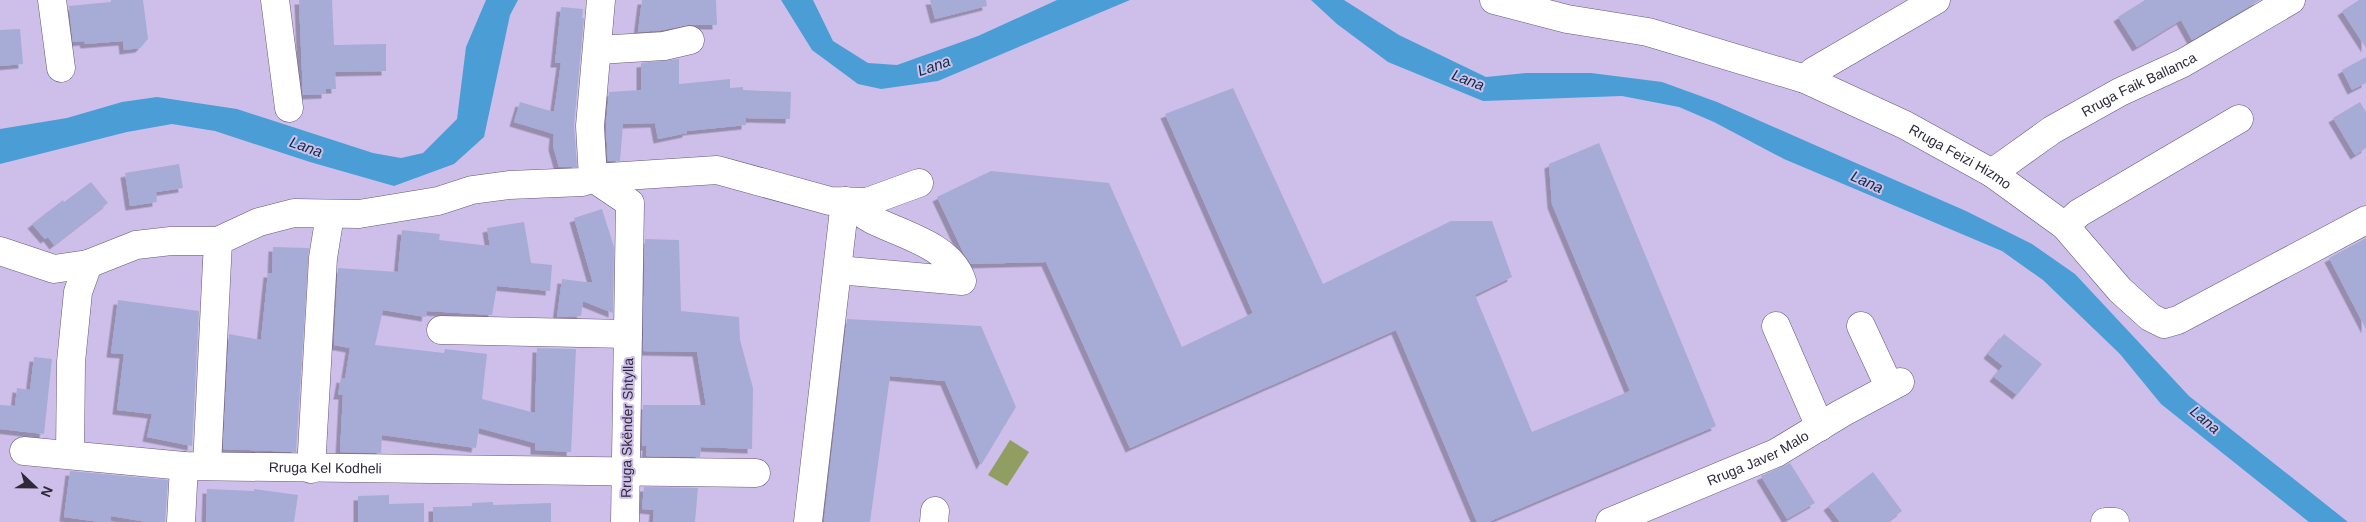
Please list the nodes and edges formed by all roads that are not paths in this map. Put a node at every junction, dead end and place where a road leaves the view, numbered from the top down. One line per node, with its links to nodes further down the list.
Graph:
1 (52, 0): 9 (street)
2 (275, 0): 11 (street)
3 (601, 0): 8 (street)
4 (1494, 0): 10 (street, Rruga Feizi Hizmo)
5 (1936, 0): 10 (street)
6 (2291, 0): 13 (street, Rruga Faik Ballanca)
7 (690, 40): 8 (street)
8 (598, 50): 14 (street)
9 (61, 68)
10 (1804, 79): 13 (street, Rruga Feizi Hizmo)
11 (289, 108)
12 (2240, 119): 19 (street)
13 (1992, 173): 19 (street, Rruga Feizi Hizmo)
14 (593, 178): 16 (street); 17 (street); 27 (street, Rruga Skënder Shtylla)
15 (919, 183): 16 (street)
16 (845, 201): 23 (street); 23 (street)
17 (330, 215): 20 (street); 32 (street)
18 (2366, 220): 19 (street, Rruga Feizi Hizmo)
19 (2065, 226)
20 (218, 241): 22 (street); 31 (street)
21 (0, 251): 22 (street)
22 (88, 264): 30 (street)
23 (838, 270): 37 (street)
24 (1776, 326): 28 (street)
25 (1861, 326): 28 (street, Rruga Javer Malo)
26 (441, 330): 27 (street)
27 (628, 334): 33 (street, Rruga Skënder Shtylla)
28 (1820, 427): 38 (street, Rruga Javer Malo)
29 (24, 450): 30 (street, Rruga Kel Kodheli)
30 (70, 454): 31 (street, Rruga Kel Kodheli)
31 (195, 466): 32 (street, Rruga Kel Kodheli); 35 (street)
32 (311, 469): 33 (street, Rruga Kel Kodheli)
33 (627, 470): 34 (street, Rruga Kel Kodheli); 36 (street, Rruga Skënder Shtylla)
34 (756, 473)
35 (181, 522)
36 (625, 522)
37 (808, 522)
38 (1610, 522)
39 (2105, 522): 40 (street)
40 (2115, 522)

